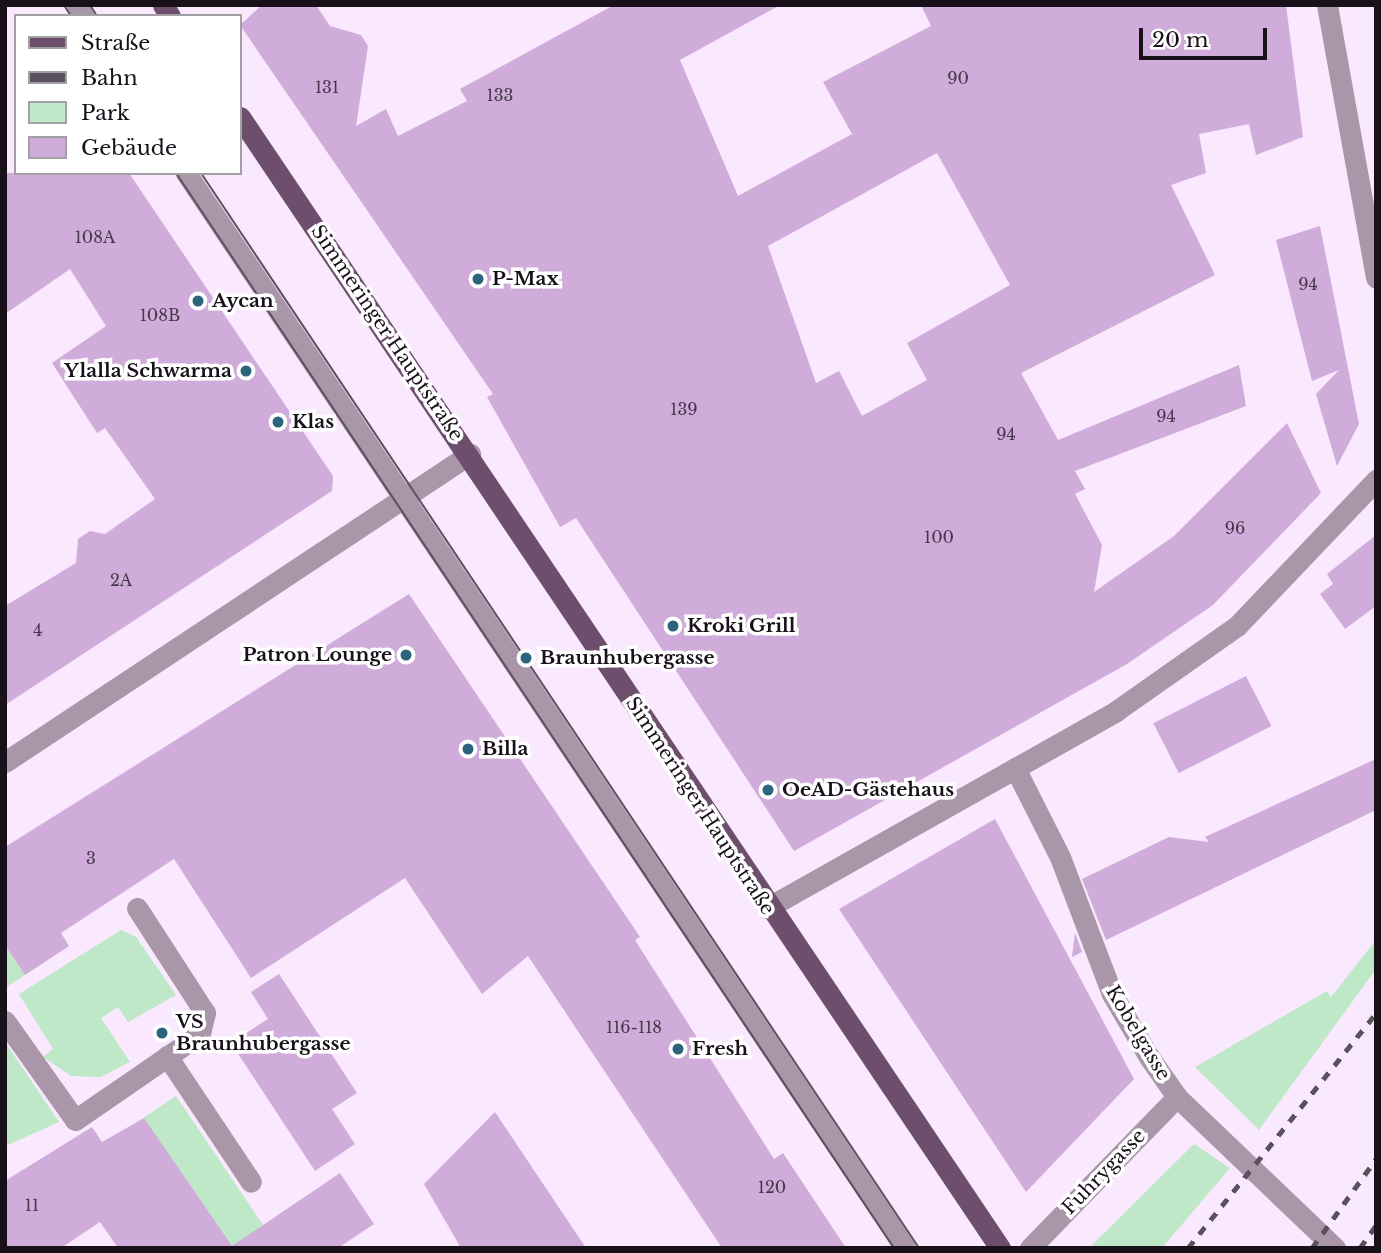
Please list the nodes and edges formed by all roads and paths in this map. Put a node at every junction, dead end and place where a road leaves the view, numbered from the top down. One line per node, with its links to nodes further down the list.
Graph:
1 (1327, 5): 4 (street)
2 (242, 120): 5 (main road, Simmeringer Hauptstraße)
3 (187, 175): 7 (street)
4 (1376, 278)
5 (470, 454): 7 (street); 11 (main road, Simmeringer Hauptstraße)
6 (1376, 480): 9 (street)
7 (404, 497): 8 (street); 16 (street)
8 (5, 762)
9 (1015, 768): 11 (street); 14 (street, Kobelgasse)
10 (137, 908): 13 (street)
11 (767, 908): 17 (main road, Simmeringer Hauptstraße)
12 (5, 1021): 13 (street)
13 (167, 1056): 15 (street)
14 (1177, 1097): 18 (street, Fuhrygasse); 19 (street, Kobelgasse)
15 (251, 1182)
16 (905, 1248)
17 (1000, 1248)
18 (1030, 1248)
19 (1335, 1248)

